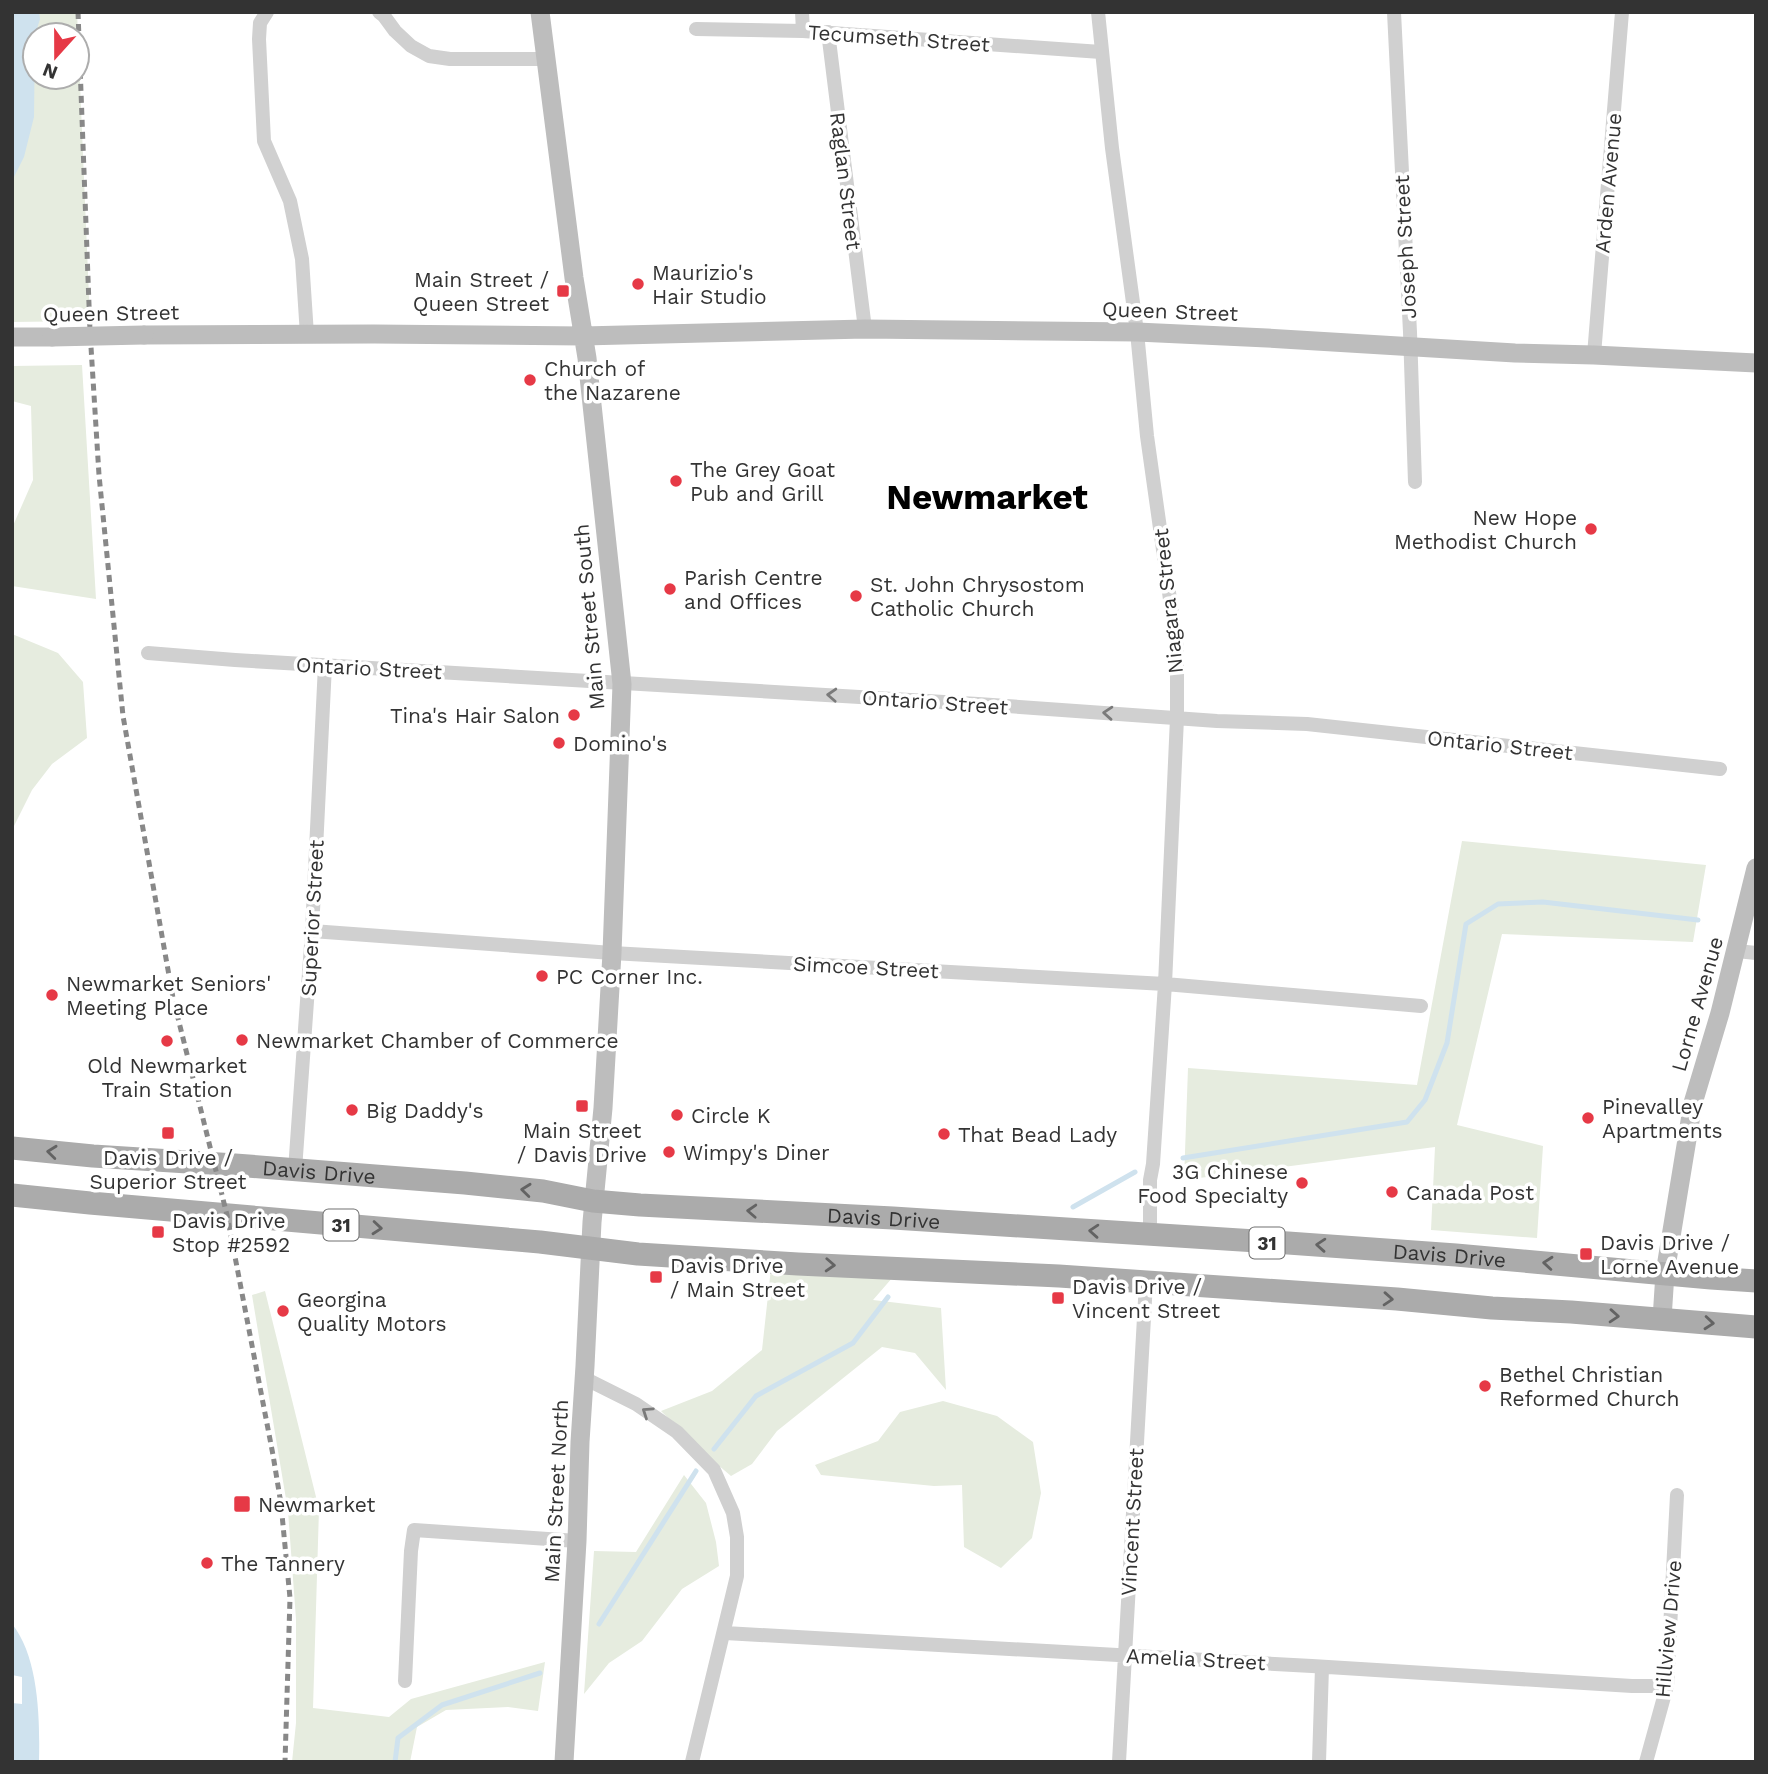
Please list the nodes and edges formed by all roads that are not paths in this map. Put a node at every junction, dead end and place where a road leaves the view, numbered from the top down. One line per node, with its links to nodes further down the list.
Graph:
1 (267, 12): 15 (street)
2 (379, 12): 12 (street)
3 (540, 12): 12 (main road, Main Street South)
4 (802, 12): 9 (street)
5 (1098, 12): 11 (street, Niagara Street)
6 (1394, 12): 18 (street, Joseph Street)
7 (1622, 12): 19 (street, Arden Avenue)
8 (696, 29): 9 (street, Tecumseth Street)
9 (803, 31): 10 (street, Tecumseth Street)
10 (828, 32): 11 (street, Tecumseth Street); 13 (street, Raglan Street)
11 (1101, 52): 14 (street, Niagara Street)
12 (546, 59): 17 (main road, Main Street South)
13 (864, 329): 14 (main road, Queen Street); 17 (main road, Queen Street)
14 (1137, 332): 18 (main road, Queen Street); 25 (street, Niagara Street)
15 (307, 335): 16 (main road, Queen Street, bridge); 17 (main road, Queen Street)
16 (12, 337)
17 (583, 337): 24 (main road, Main Street South)
18 (1410, 346): 19 (main road, Queen Street); 21 (street, Joseph Street)
19 (1594, 355): 20 (main road, Queen Street)
20 (1756, 363)
21 (1415, 482)
22 (148, 653): 23 (street, Ontario Street)
23 (325, 665): 24 (street, Ontario Street); 28 (street, Superior Street)
24 (622, 684): 25 (street, Ontario Street, one-way to 24); 30 (main road, Main Street South)
25 (1177, 718): 26 (street, Ontario Street); 31 (street, Niagara Street)
26 (1720, 769)
27 (1756, 867): 29 (main road, Lorne Avenue)
28 (312, 931): 30 (street, Simcoe Street); 34 (street, Superior Street)
29 (1746, 952): 39 (main road, Lorne Avenue)
30 (612, 953): 31 (street, Simcoe Street); 36 (main road, Main Street South)
31 (1165, 984): 32 (street, Simcoe Street); 37 (street, Niagara Street)
32 (1421, 1006)
33 (12, 1147): 34 (main road, Davis Drive / 31, one-way to 33)
34 (295, 1170): 36 (main road, Davis Drive / 31, one-way to 34)
35 (12, 1195): 38 (main road, 31, one-way to 38)
36 (593, 1212): 37 (main road, Davis Drive / 31, one-way to 36); 38 (main road, Main Street North)
37 (1150, 1235): 39 (main road, Davis Drive / 31, one-way to 37)
38 (591, 1248): 41 (main road, 31, one-way to 41); 44 (main road, Main Street North)
39 (1665, 1273): 40 (main road, Davis Drive / 31); 42 (main road, Lorne Avenue)
40 (1756, 1281)
41 (1146, 1282): 42 (main road, 31, one-way to 42); 48 (street, Vincent Street)
42 (1662, 1319): 43 (main road, 31, one-way to 43)
43 (1756, 1327)
44 (584, 1378): 46 (main road, Main Street North); 47 (street, one-way to 44)
45 (1677, 1495): 51 (street, Hillview Drive)
46 (577, 1541): 50 (street); 52 (main road, Main Street North)
47 (725, 1633): 48 (street, Amelia Street); 53 (street)
48 (1125, 1655): 49 (street, Amelia Street); 54 (street, Vincent Street)
49 (1322, 1667): 51 (street, Amelia Street); 55 (street)
50 (405, 1681)
51 (1667, 1686): 56 (street, Hillview Drive)
52 (564, 1762)
53 (692, 1762)
54 (1119, 1762)
55 (1320, 1762)
56 (1646, 1762)

